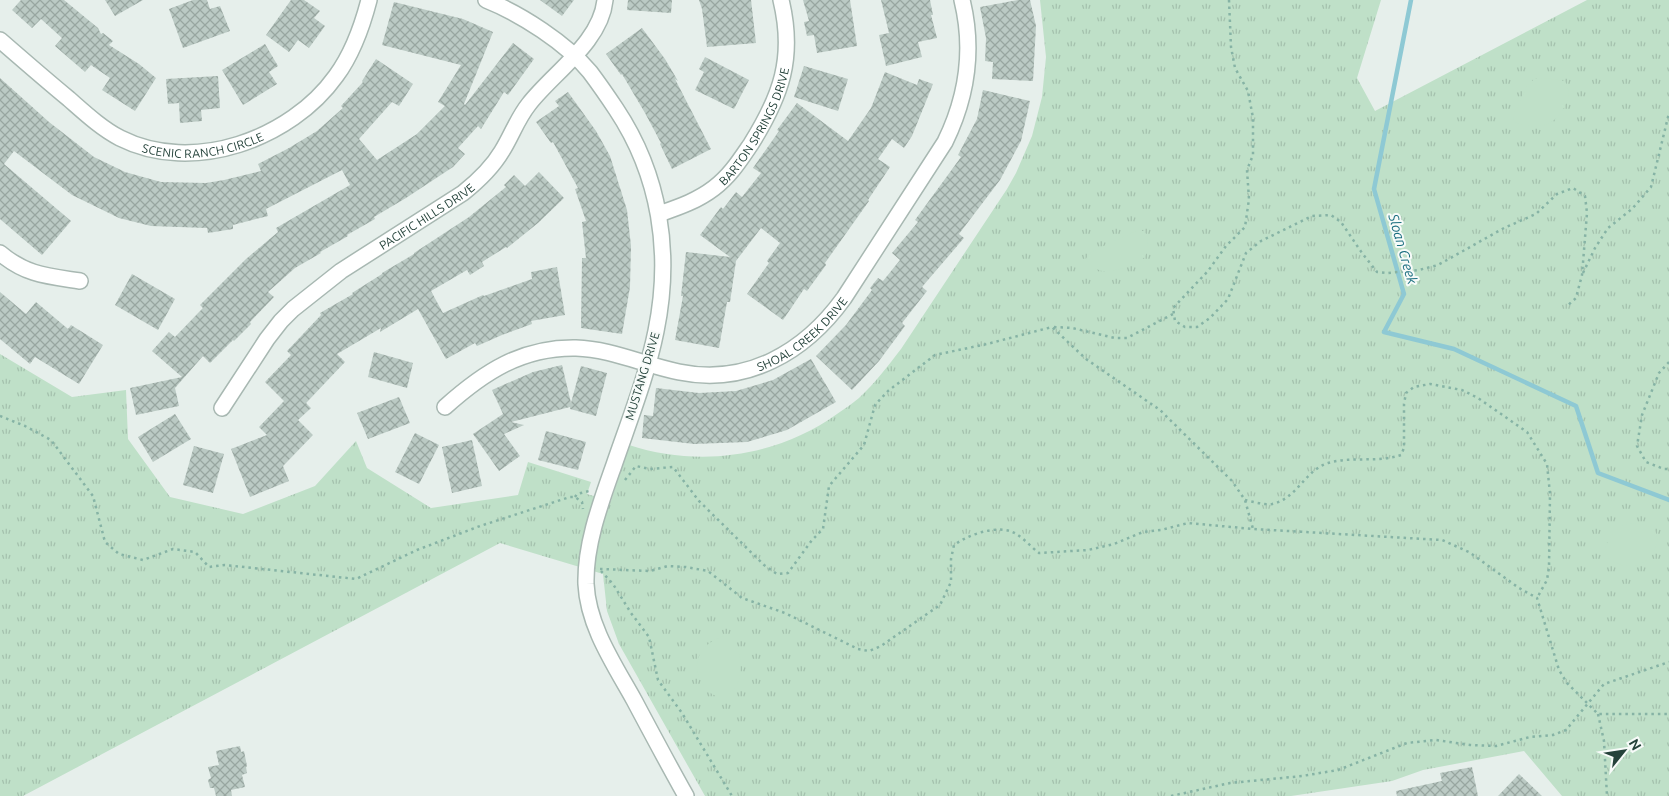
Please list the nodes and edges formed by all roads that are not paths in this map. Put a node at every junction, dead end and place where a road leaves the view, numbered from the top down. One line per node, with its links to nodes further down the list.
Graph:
1 (369, 0): 6 (street, SCENIC RANCH CIRCLE)
2 (486, 0): 7 (street, MUSTANG DRIVE)
3 (605, 0): 7 (street, PACIFIC HILLS DRIVE)
4 (781, 0): 8 (street, BARTON SPRINGS DRIVE)
5 (962, 0): 11 (street, SHOAL CREEK DRIVE)
6 (0, 40)
7 (575, 57): 8 (street, MUSTANG DRIVE); 13 (street, PACIFIC HILLS DRIVE)
8 (659, 214): 11 (street, MUSTANG DRIVE)
9 (0, 253): 10 (street)
10 (80, 281)
11 (648, 363): 12 (street, SHOAL CREEK DRIVE); 14 (street, MUSTANG DRIVE)
12 (445, 407)
13 (222, 408)
14 (686, 796)

